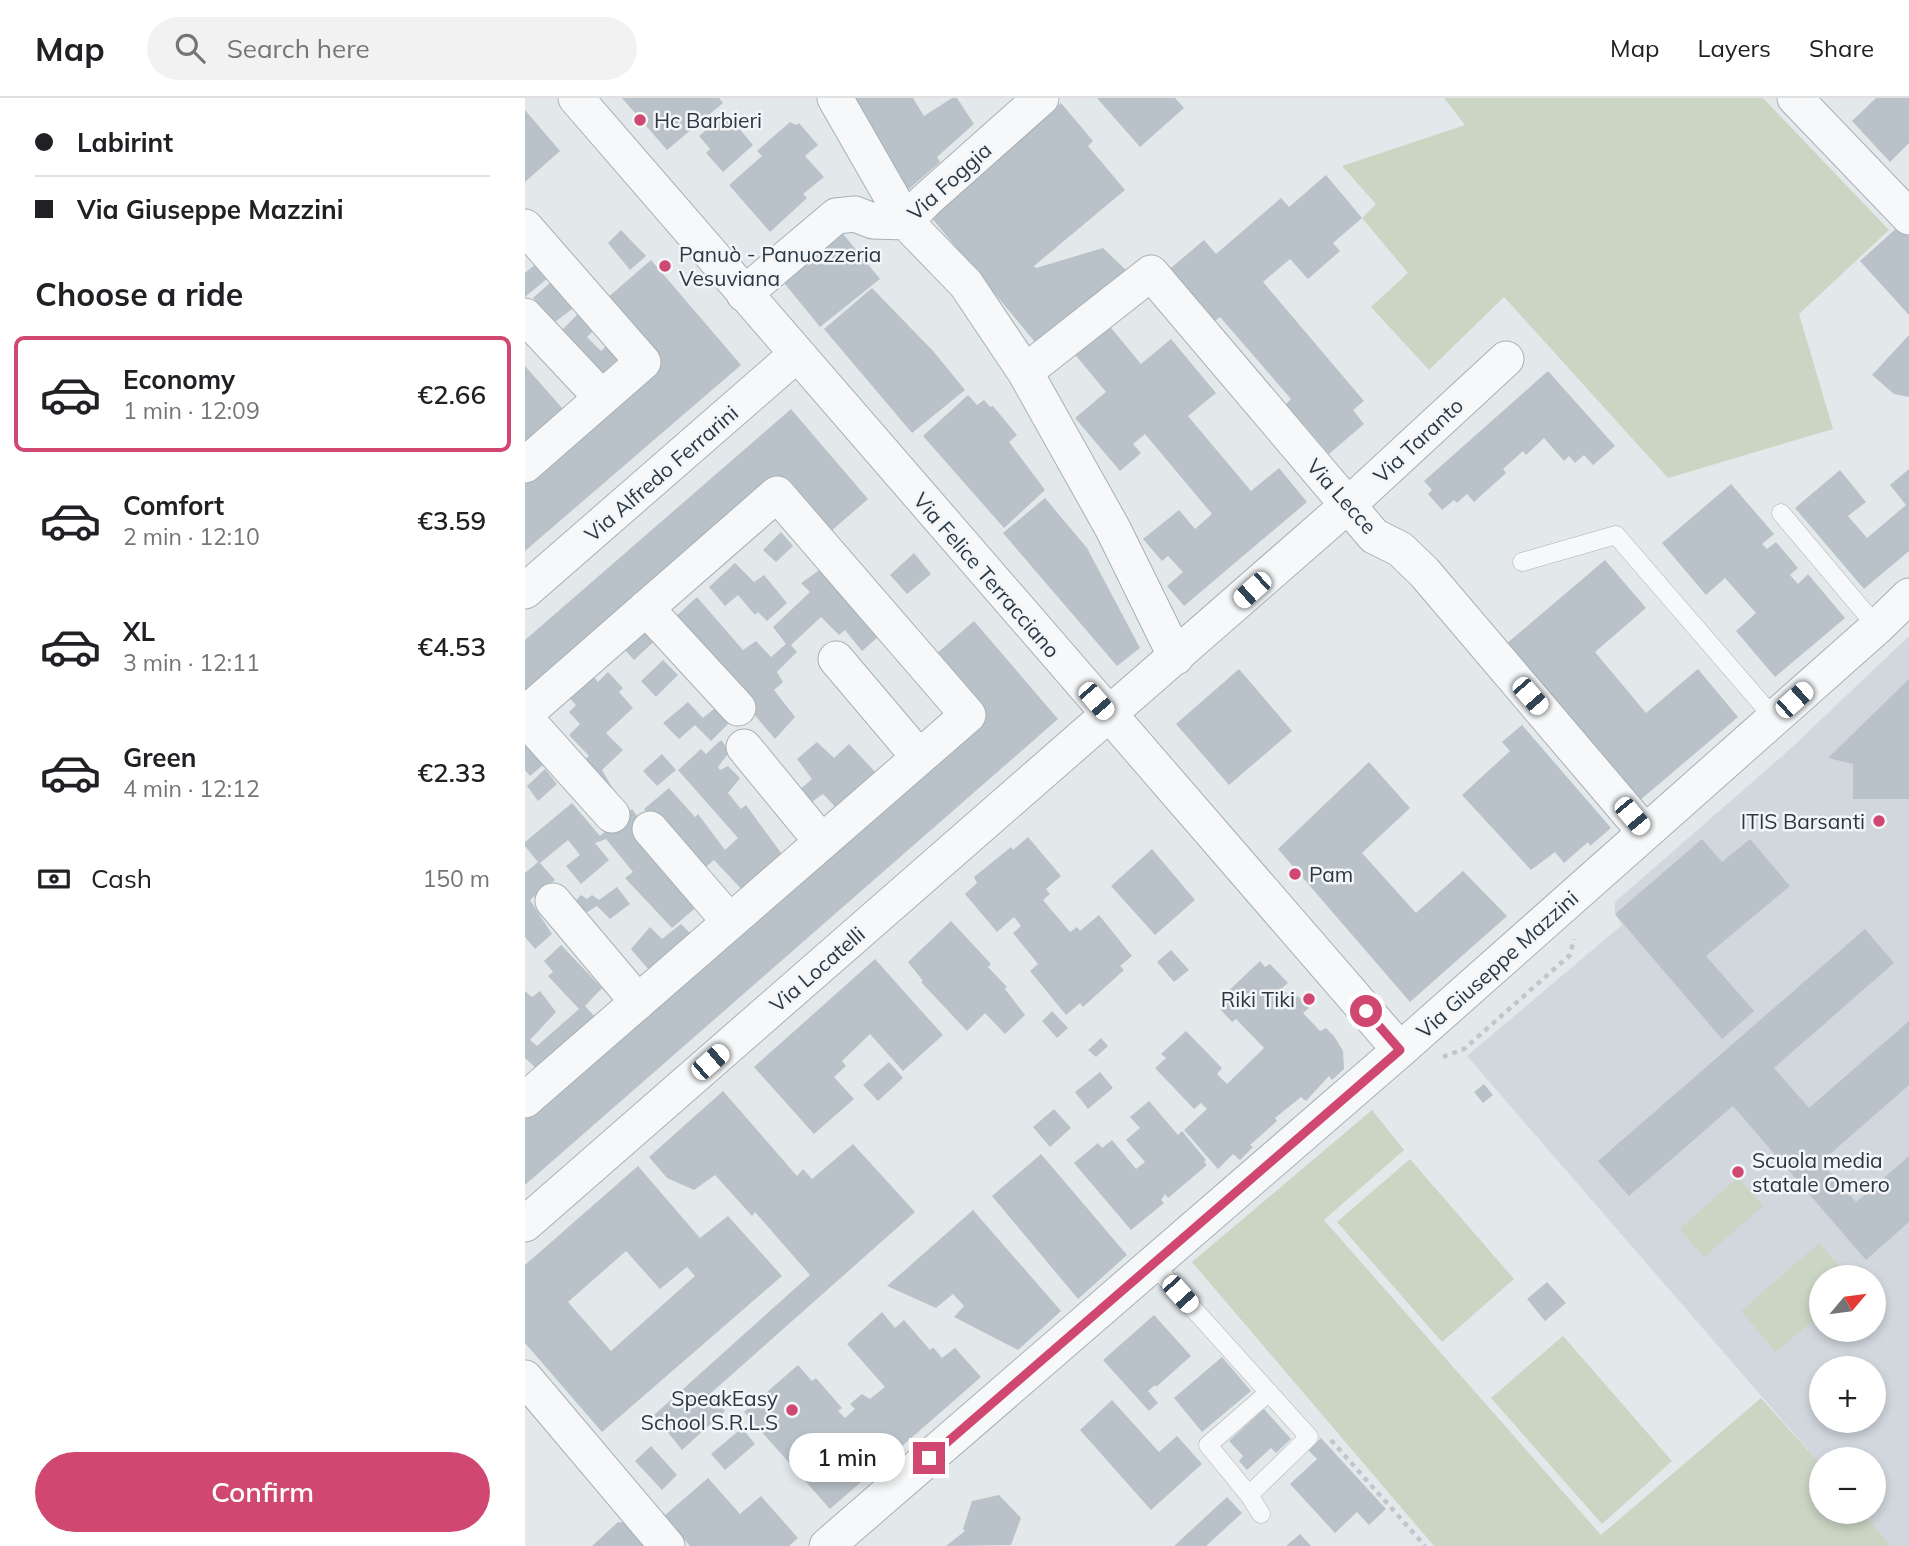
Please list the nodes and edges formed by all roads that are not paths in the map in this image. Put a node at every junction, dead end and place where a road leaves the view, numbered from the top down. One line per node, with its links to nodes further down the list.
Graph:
1 (576, 98): 8 (street, Via Felice Terracciano)
2 (835, 98): 6 (street)
3 (1041, 98): 6 (street, Via Foggia)
4 (1794, 98): 5 (street)
5 (1909, 217)
6 (906, 222): 8 (street, Via Foggia); 12 (street)
7 (525, 227): 13 (street)
8 (744, 294): 10 (street, Via Felice Terracciano)
9 (525, 316): 13 (street)
10 (797, 354): 18 (street, Via Alfredo Ferrarini); 25 (street, Via Felice Terracciano)
11 (1506, 359): 15 (street, Via Taranto)
12 (1025, 372): 15 (street, Via Lecce); 22 (street)
13 (602, 398): 14 (street)
14 (525, 464)
15 (1348, 505): 22 (street, Via Taranto); 32 (street, Via Lecce)
16 (1781, 513): 21 (lane)
17 (1523, 562): 27 (lane)
18 (525, 591)
19 (1909, 596): 21 (street, Via Giuseppe Mazzini)
20 (646, 608): 24 (street); 26 (street); 29 (street)
21 (1877, 627): 27 (street, Via Giuseppe Mazzini)
22 (1176, 657): 25 (street, Via Taranto)
23 (836, 659): 29 (street)
24 (738, 708)
25 (1108, 715): 37 (street, Via Felice Terracciano); 39 (street, Via Locatelli)
26 (525, 716): 30 (street)
27 (1774, 718): 32 (street, Via Giuseppe Mazzini)
28 (744, 747): 33 (street)
29 (919, 757): 33 (street)
30 (612, 814)
31 (650, 829): 35 (street)
32 (1645, 832): 37 (street, Via Giuseppe Mazzini)
33 (822, 842): 35 (street)
34 (553, 901): 36 (street)
35 (730, 922): 36 (street)
36 (638, 1002): 38 (street)
37 (1400, 1050): 40 (street, Via Giuseppe Mazzini)
38 (530, 1085)
39 (525, 1224)
40 (1153, 1264): 42 (lane); 46 (street, Via Giuseppe Mazzini)
41 (525, 1378): 45 (street)
42 (1269, 1392): 43 (lane); 43 (lane)
43 (1249, 1494): 44 (lane)
44 (1261, 1514)
45 (667, 1546)
46 (827, 1546)

